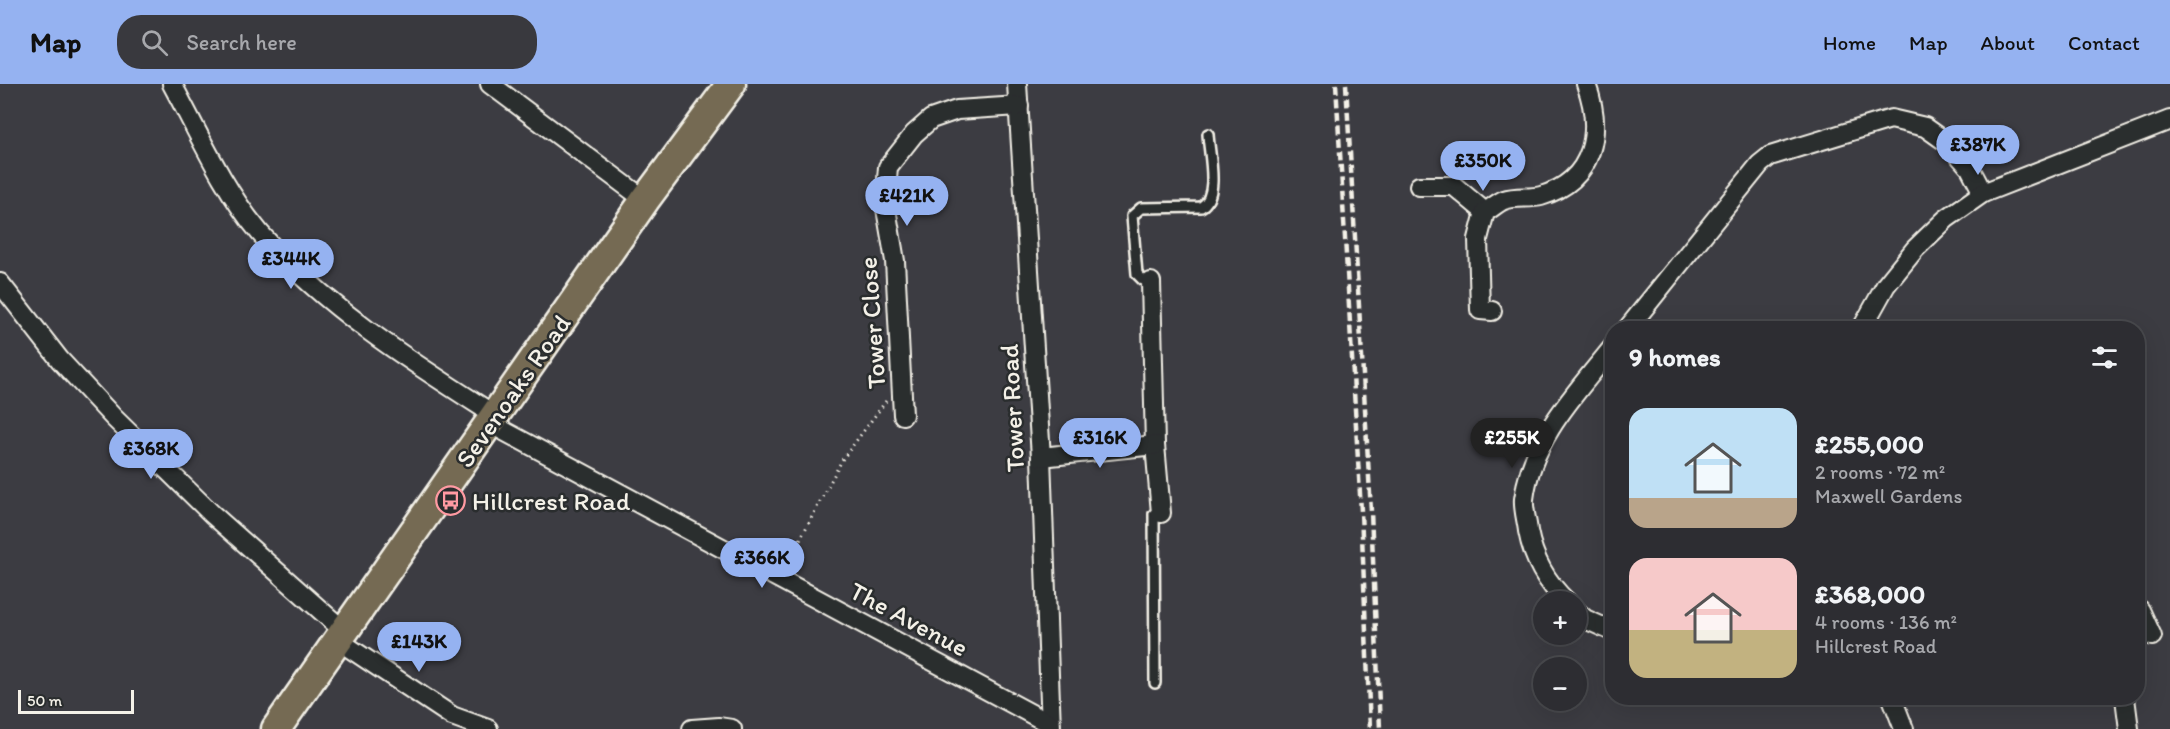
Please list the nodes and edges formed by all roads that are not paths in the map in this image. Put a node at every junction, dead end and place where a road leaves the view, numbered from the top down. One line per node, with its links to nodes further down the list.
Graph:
1 (172, 84): 20 (street, The Avenue)
2 (490, 84): 11 (street)
3 (731, 84): 11 (main road, Sevenoaks Road)
4 (1017, 84): 6 (street, Tower Road)
5 (1586, 84): 12 (street)
6 (1018, 106): 19 (street, Tower Close); 22 (street, Tower Road)
7 (2170, 120): 10 (street)
8 (1208, 134): 13 (lane)
9 (1419, 186): 12 (street)
10 (1983, 194): 16 (street); 17 (street)
11 (645, 200): 20 (main road, Sevenoaks Road)
12 (1485, 212): 15 (street)
13 (1151, 282): 21 (street)
14 (0, 283): 29 (street)
15 (1492, 311)
16 (1634, 321)
17 (1866, 321)
18 (1605, 357): 24 (street)
19 (903, 407)
20 (493, 420): 29 (main road, Sevenoaks Road); 33 (street, The Avenue)
21 (1155, 445): 22 (street); 23 (street)
22 (1041, 457): 33 (street, Tower Road)
23 (1161, 513): 30 (lane)
24 (1555, 591)
25 (1587, 620): 27 (street)
26 (2145, 621): 28 (street)
27 (1605, 629)
28 (2152, 636)
29 (342, 637): 34 (main road, Sevenoaks Road); 35 (street)
30 (1155, 683)
31 (1895, 705): 38 (street)
32 (2126, 705): 39 (street)
33 (1051, 726)
34 (276, 729)
35 (488, 729)
36 (692, 729): 37 (street)
37 (732, 729)
38 (1904, 729)
39 (2129, 729)

